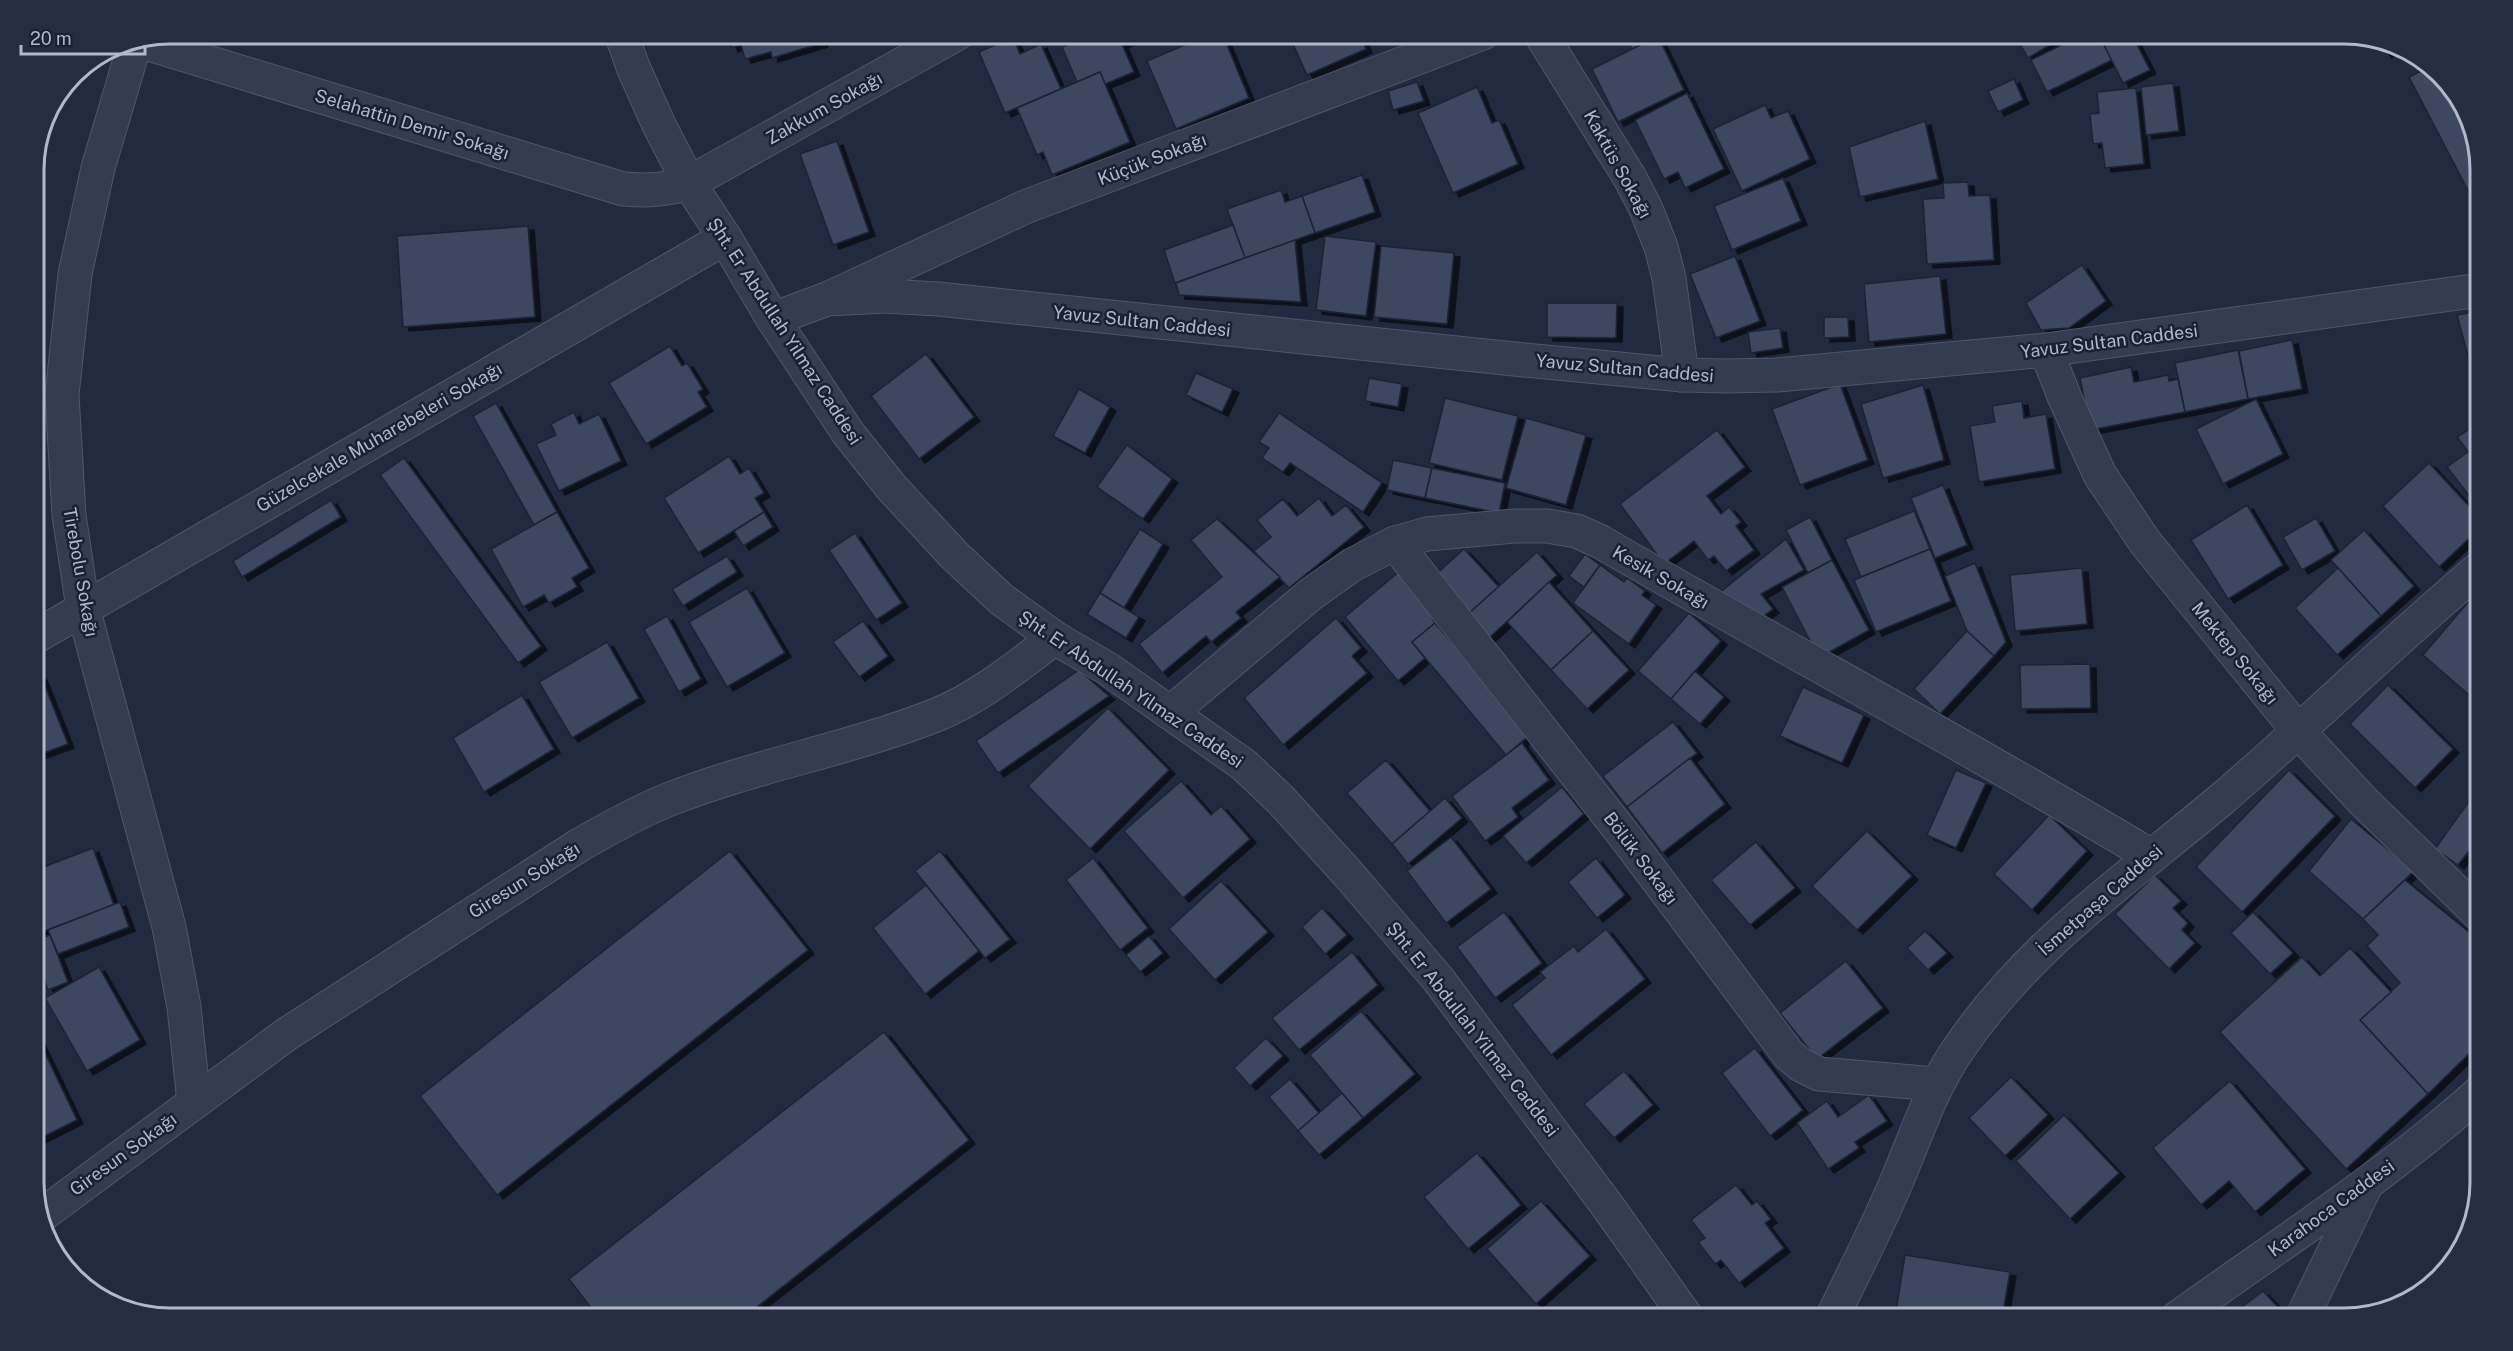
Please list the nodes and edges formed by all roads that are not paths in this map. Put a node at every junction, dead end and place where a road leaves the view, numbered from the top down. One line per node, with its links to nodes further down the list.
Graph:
1 (625, 44): 7 (street, Şht. Er Abdullah Yilmaz Caddesi)
2 (938, 44): 7 (street, Zakkum Sokağı)
3 (1454, 44): 10 (street, Küçük Sokağı)
4 (1547, 44): 13 (street, Kaktüs Sokağı)
5 (153, 45): 7 (street, Selahattin Demir Sokağı)
6 (133, 49): 16 (street, Tirebolu Sokağı)
7 (689, 183): 8 (street, Şht. Er Abdullah Yilmaz Caddesi)
8 (725, 238): 11 (street, Şht. Er Abdullah Yilmaz Caddesi); 16 (street, Güzelcekale Muharebeleri Sokağı)
9 (2469, 292): 12 (street, Yavuz Sultan Caddesi)
10 (827, 299): 11 (street, Yavuz Sultan Caddesi); 13 (street, Yavuz Sultan Caddesi)
11 (773, 319): 18 (street, Şht. Er Abdullah Yilmaz Caddesi)
12 (2046, 350): 13 (street, Yavuz Sultan Caddesi); 20 (street, Mektep Sokağı)
13 (1682, 375)
14 (1395, 543): 19 (street, Kesik Sokağı); 21 (street, Kesik Sokağı); 23 (street, Bölük Sokağı)
15 (2469, 578): 20 (street, İsmetpaşa Caddesi)
16 (83, 608): 17 (street, Güzelcekale Muharebeleri Sokağı); 25 (street, Tirebolu Sokağı)
17 (44, 631)
18 (1054, 638): 19 (street, Şht. Er Abdullah Yilmaz Caddesi); 25 (street, Giresun Sokağı)
19 (1170, 713): 28 (street, Şht. Er Abdullah Yilmaz Caddesi)
20 (2299, 732): 21 (street, İsmetpaşa Caddesi); 22 (street, Mektep Sokağı)
21 (2151, 855): 23 (street, İsmetpaşa Caddesi)
22 (2470, 905)
23 (1936, 1084): 29 (street, İsmetpaşa Caddesi)
24 (2470, 1101): 26 (street, Karahoca Caddesi)
25 (194, 1102): 27 (street, Giresun Sokağı)
26 (2367, 1183): 30 (street, Karahoca Caddesi); 31 (street)
27 (47, 1211)
28 (1680, 1308)
29 (1837, 1308)
30 (2191, 1308)
31 (2307, 1308)

